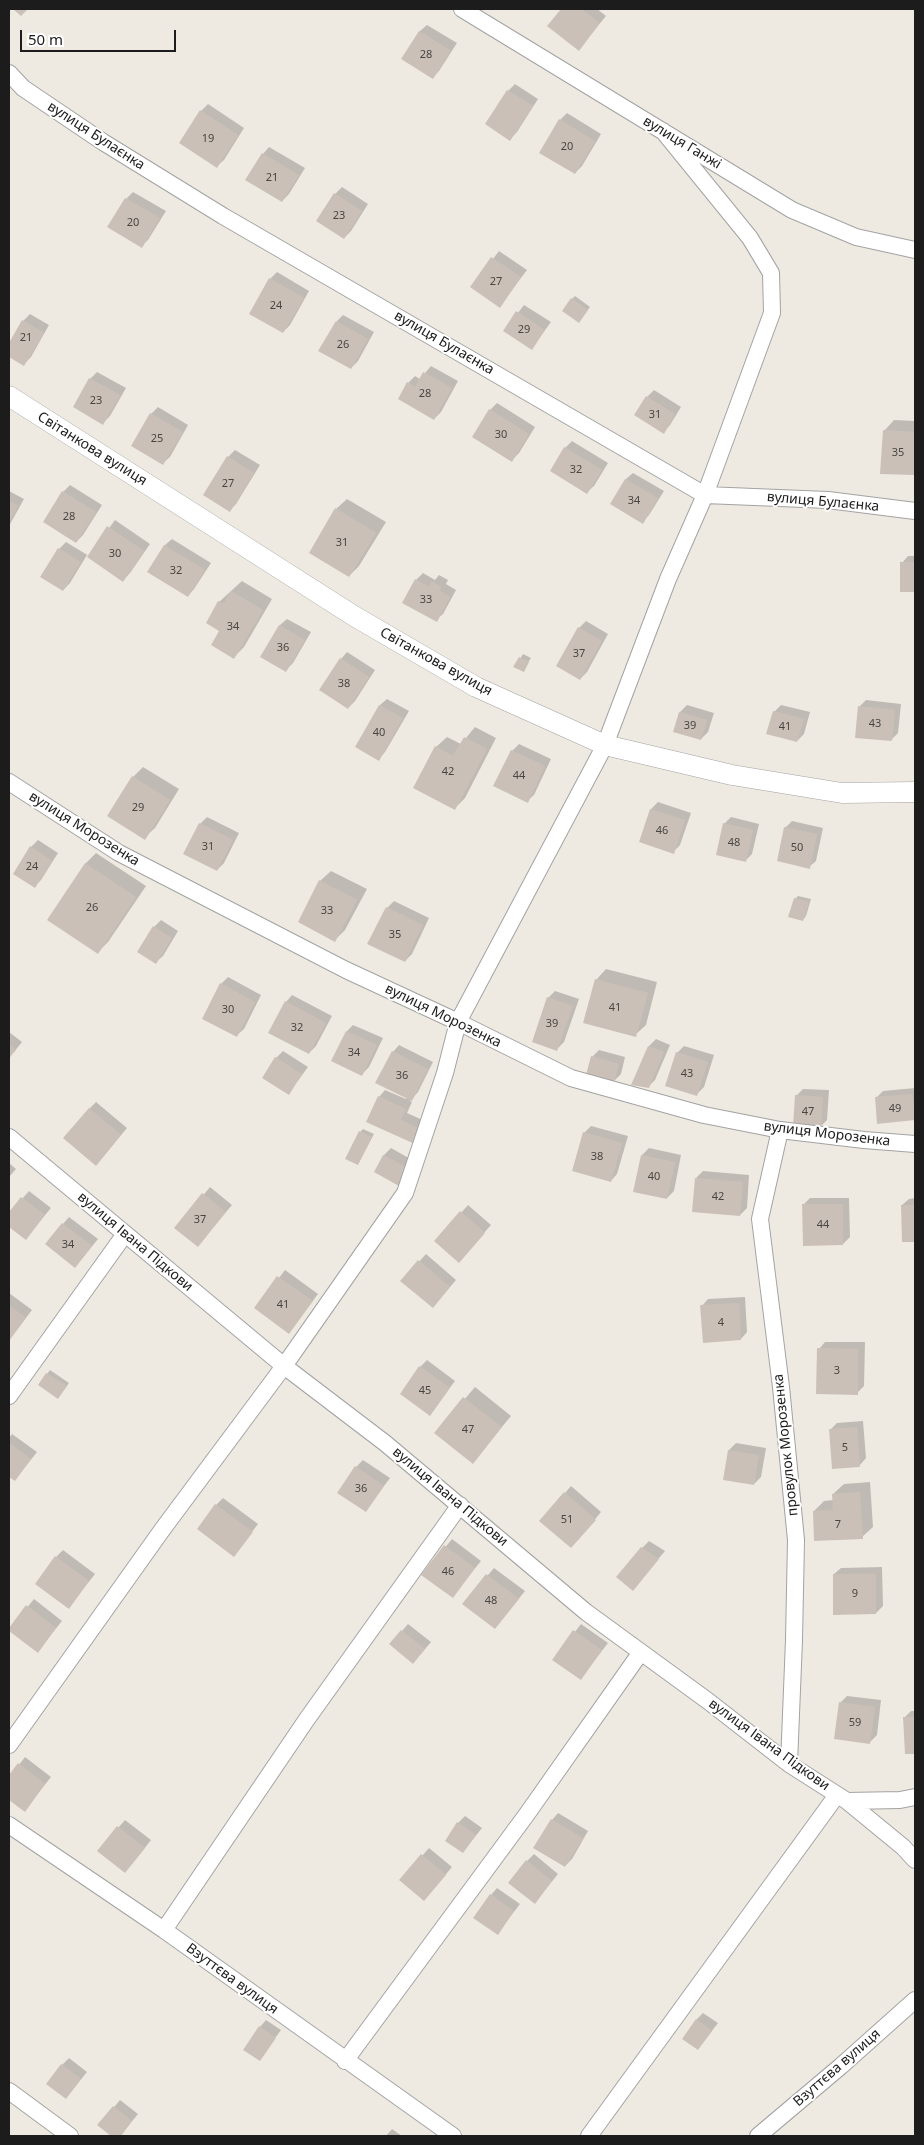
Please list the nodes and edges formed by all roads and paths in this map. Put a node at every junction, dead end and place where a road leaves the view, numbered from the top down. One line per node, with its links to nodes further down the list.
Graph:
1 (462, 9): 3 (street, вулиця Ганжі)
2 (9, 73): 6 (street, вулиця Булаєнка)
3 (663, 131): 4 (street, вулиця Ганжі); 6 (street)
4 (915, 250)
5 (9, 396): 8 (street, Світанкова вулиця)
6 (705, 495): 7 (street, вулиця Булаєнка); 8 (street)
7 (915, 511)
8 (605, 745): 10 (street, Світанкова вулиця); 11 (street)
9 (9, 782): 11 (street, вулиця Морозенка)
10 (915, 792)
11 (458, 1022): 12 (street, вулиця Морозенка); 16 (street)
12 (780, 1130): 14 (street, вулиця Морозенка); 21 (street, провулок Морозенка)
13 (9, 1137): 15 (street, вулиця Івана Підкови)
14 (915, 1144)
15 (125, 1234): 16 (street, вулиця Івана Підкови); 17 (street)
16 (284, 1366): 18 (street, вулиця Івана Підкови); 20 (street)
17 (9, 1396)
18 (460, 1505): 19 (street, вулиця Івана Підкови); 26 (street)
19 (641, 1652): 21 (street, вулиця Івана Підкови); 28 (street)
20 (9, 1745)
21 (789, 1764): 23 (street, вулиця Івана Підкови)
22 (915, 1797): 23 (street)
23 (842, 1798): 25 (street, вулиця Івана Підкови); 32 (street)
24 (9, 1825): 26 (street, Взуттєва вулиця)
25 (915, 1860)
26 (164, 1930): 28 (street, Взуттєва вулиця)
27 (915, 2000): 33 (street, Взуттєва вулиця)
28 (345, 2061): 31 (street, Взуттєва вулиця)
29 (9, 2091): 30 (street)
30 (70, 2136)
31 (453, 2136)
32 (589, 2136)
33 (758, 2136)

